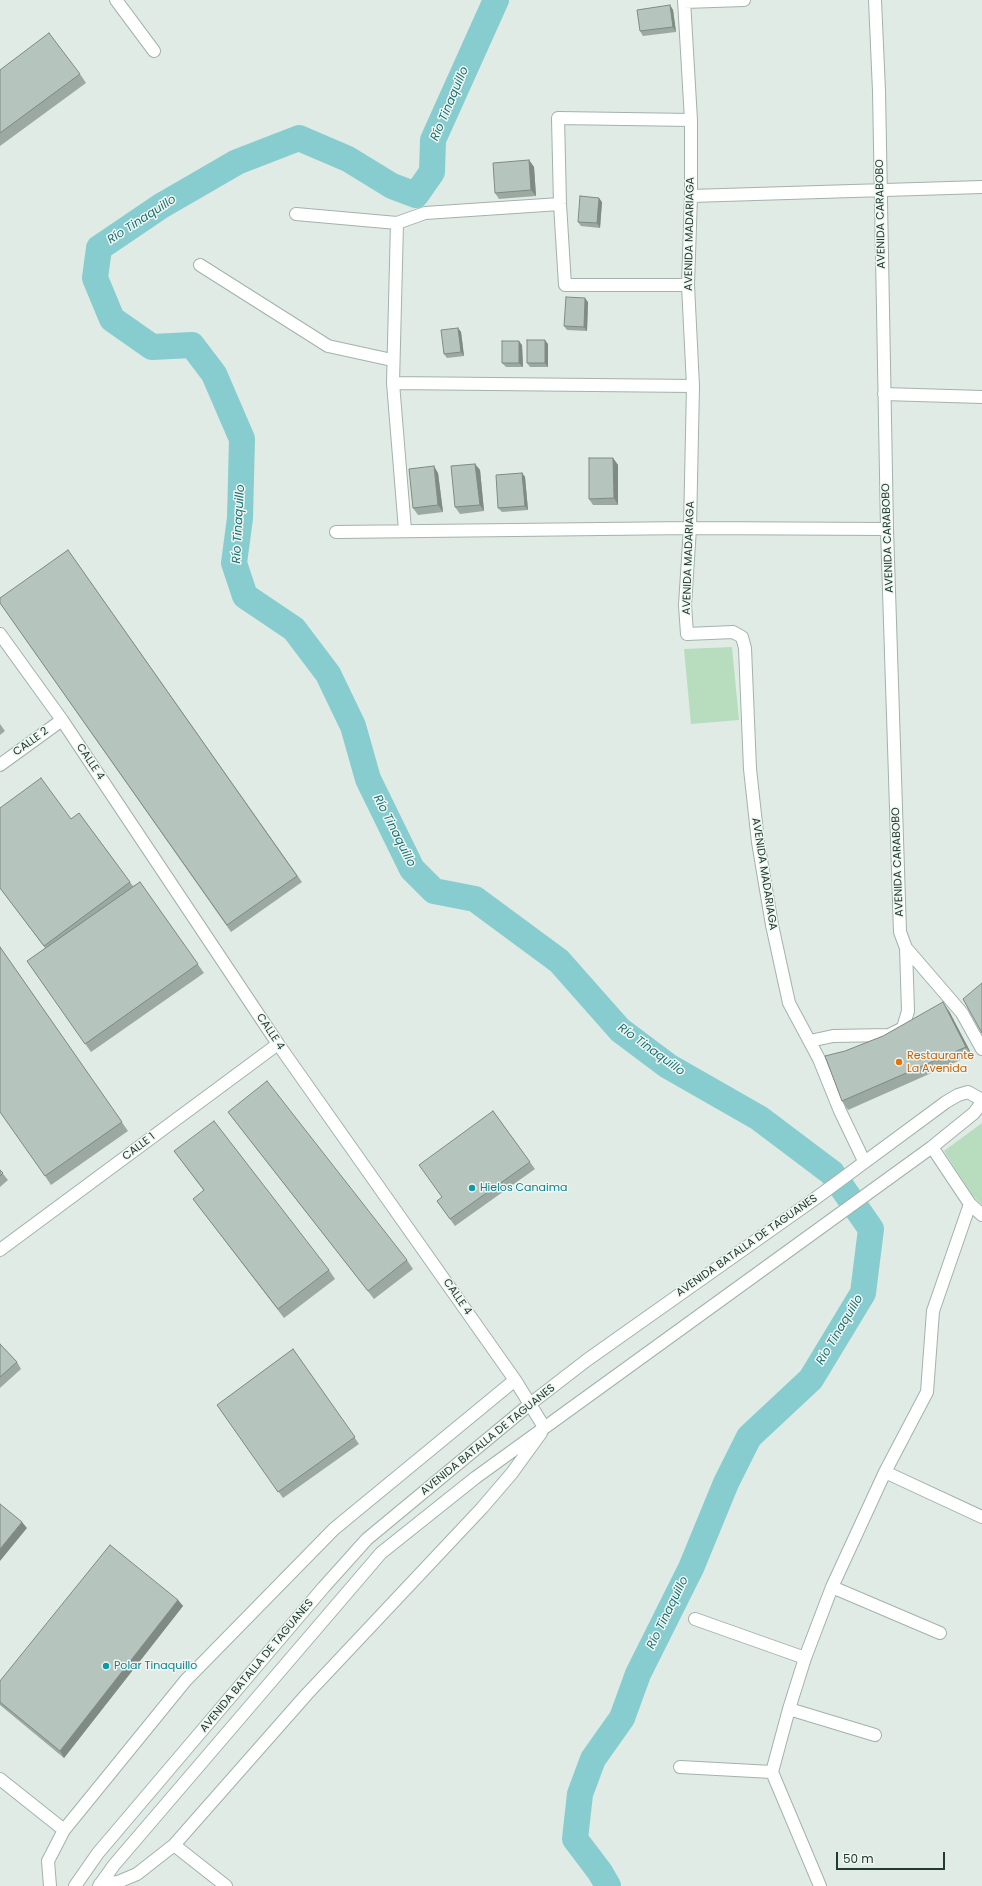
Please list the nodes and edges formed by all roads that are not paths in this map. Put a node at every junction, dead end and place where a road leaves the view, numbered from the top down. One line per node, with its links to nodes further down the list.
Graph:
1 (116, 0): 5 (street)
2 (744, 0): 4 (street)
3 (875, 0): 8 (street, AVENIDA CARABOBO)
4 (684, 1): 6 (street, AVENIDA MADARIAGA)
5 (154, 51)
6 (691, 120): 9 (street, AVENIDA MADARIAGA); 10 (street)
7 (982, 187): 8 (street)
8 (880, 191): 9 (street); 18 (street, AVENIDA CARABOBO)
9 (692, 196): 14 (street, AVENIDA MADARIAGA)
10 (560, 204): 12 (street); 14 (street)
11 (296, 214): 12 (street)
12 (397, 223): 15 (street)
13 (200, 265): 15 (street)
14 (688, 285): 17 (street, AVENIDA MADARIAGA)
15 (392, 360): 16 (street)
16 (393, 383): 17 (street); 22 (street)
17 (693, 386): 20 (street, AVENIDA MADARIAGA)
18 (884, 394): 19 (street); 21 (street, AVENIDA CARABOBO)
19 (982, 397)
20 (690, 528): 21 (street); 22 (street); 28 (street, AVENIDA MADARIAGA)
21 (887, 529): 27 (street, AVENIDA CARABOBO)
22 (405, 530): 23 (street)
23 (336, 532)
24 (0, 634): 25 (street, CALLE 4)
25 (62, 720): 26 (street, CALLE 2); 29 (street, CALLE 4)
26 (0, 765)
27 (906, 948): 28 (street); 30 (street, AVENIDA CARABOBO)
28 (810, 1041): 33 (street, AVENIDA MADARIAGA)
29 (278, 1044): 36 (street, CALLE 1); 37 (street, CALLE 4)
30 (982, 1048)
31 (982, 1101): 32 (street, AVENIDA BATALLA DE TAGUANES); 33 (street, AVENIDA BATALLA DE TAGUANES)
32 (932, 1147): 34 (street); 39 (street, AVENIDA BATALLA DE TAGUANES)
33 (860, 1165): 38 (street, AVENIDA BATALLA DE TAGUANES)
34 (970, 1204): 35 (street); 40 (street)
35 (982, 1215)
36 (0, 1250)
37 (515, 1380): 38 (street, CALLE 4); 51 (street)
38 (530, 1404): 39 (street, CALLE 4); 55 (street, AVENIDA BATALLA DE TAGUANES)
39 (544, 1427): 52 (street); 53 (street, AVENIDA BATALLA DE TAGUANES)
40 (885, 1472): 41 (street); 42 (street)
41 (982, 1517)
42 (832, 1587): 44 (street); 45 (street)
43 (695, 1619): 45 (street)
44 (940, 1633)
45 (805, 1658): 46 (street)
46 (789, 1709): 47 (street); 49 (street)
47 (874, 1735)
48 (680, 1767): 49 (street)
49 (772, 1772): 57 (street)
50 (0, 1779): 51 (street)
51 (64, 1830): 54 (street)
52 (174, 1845): 53 (street); 56 (street)
53 (99, 1885)
54 (50, 1886)
55 (75, 1886)
56 (226, 1886)
57 (820, 1886)

